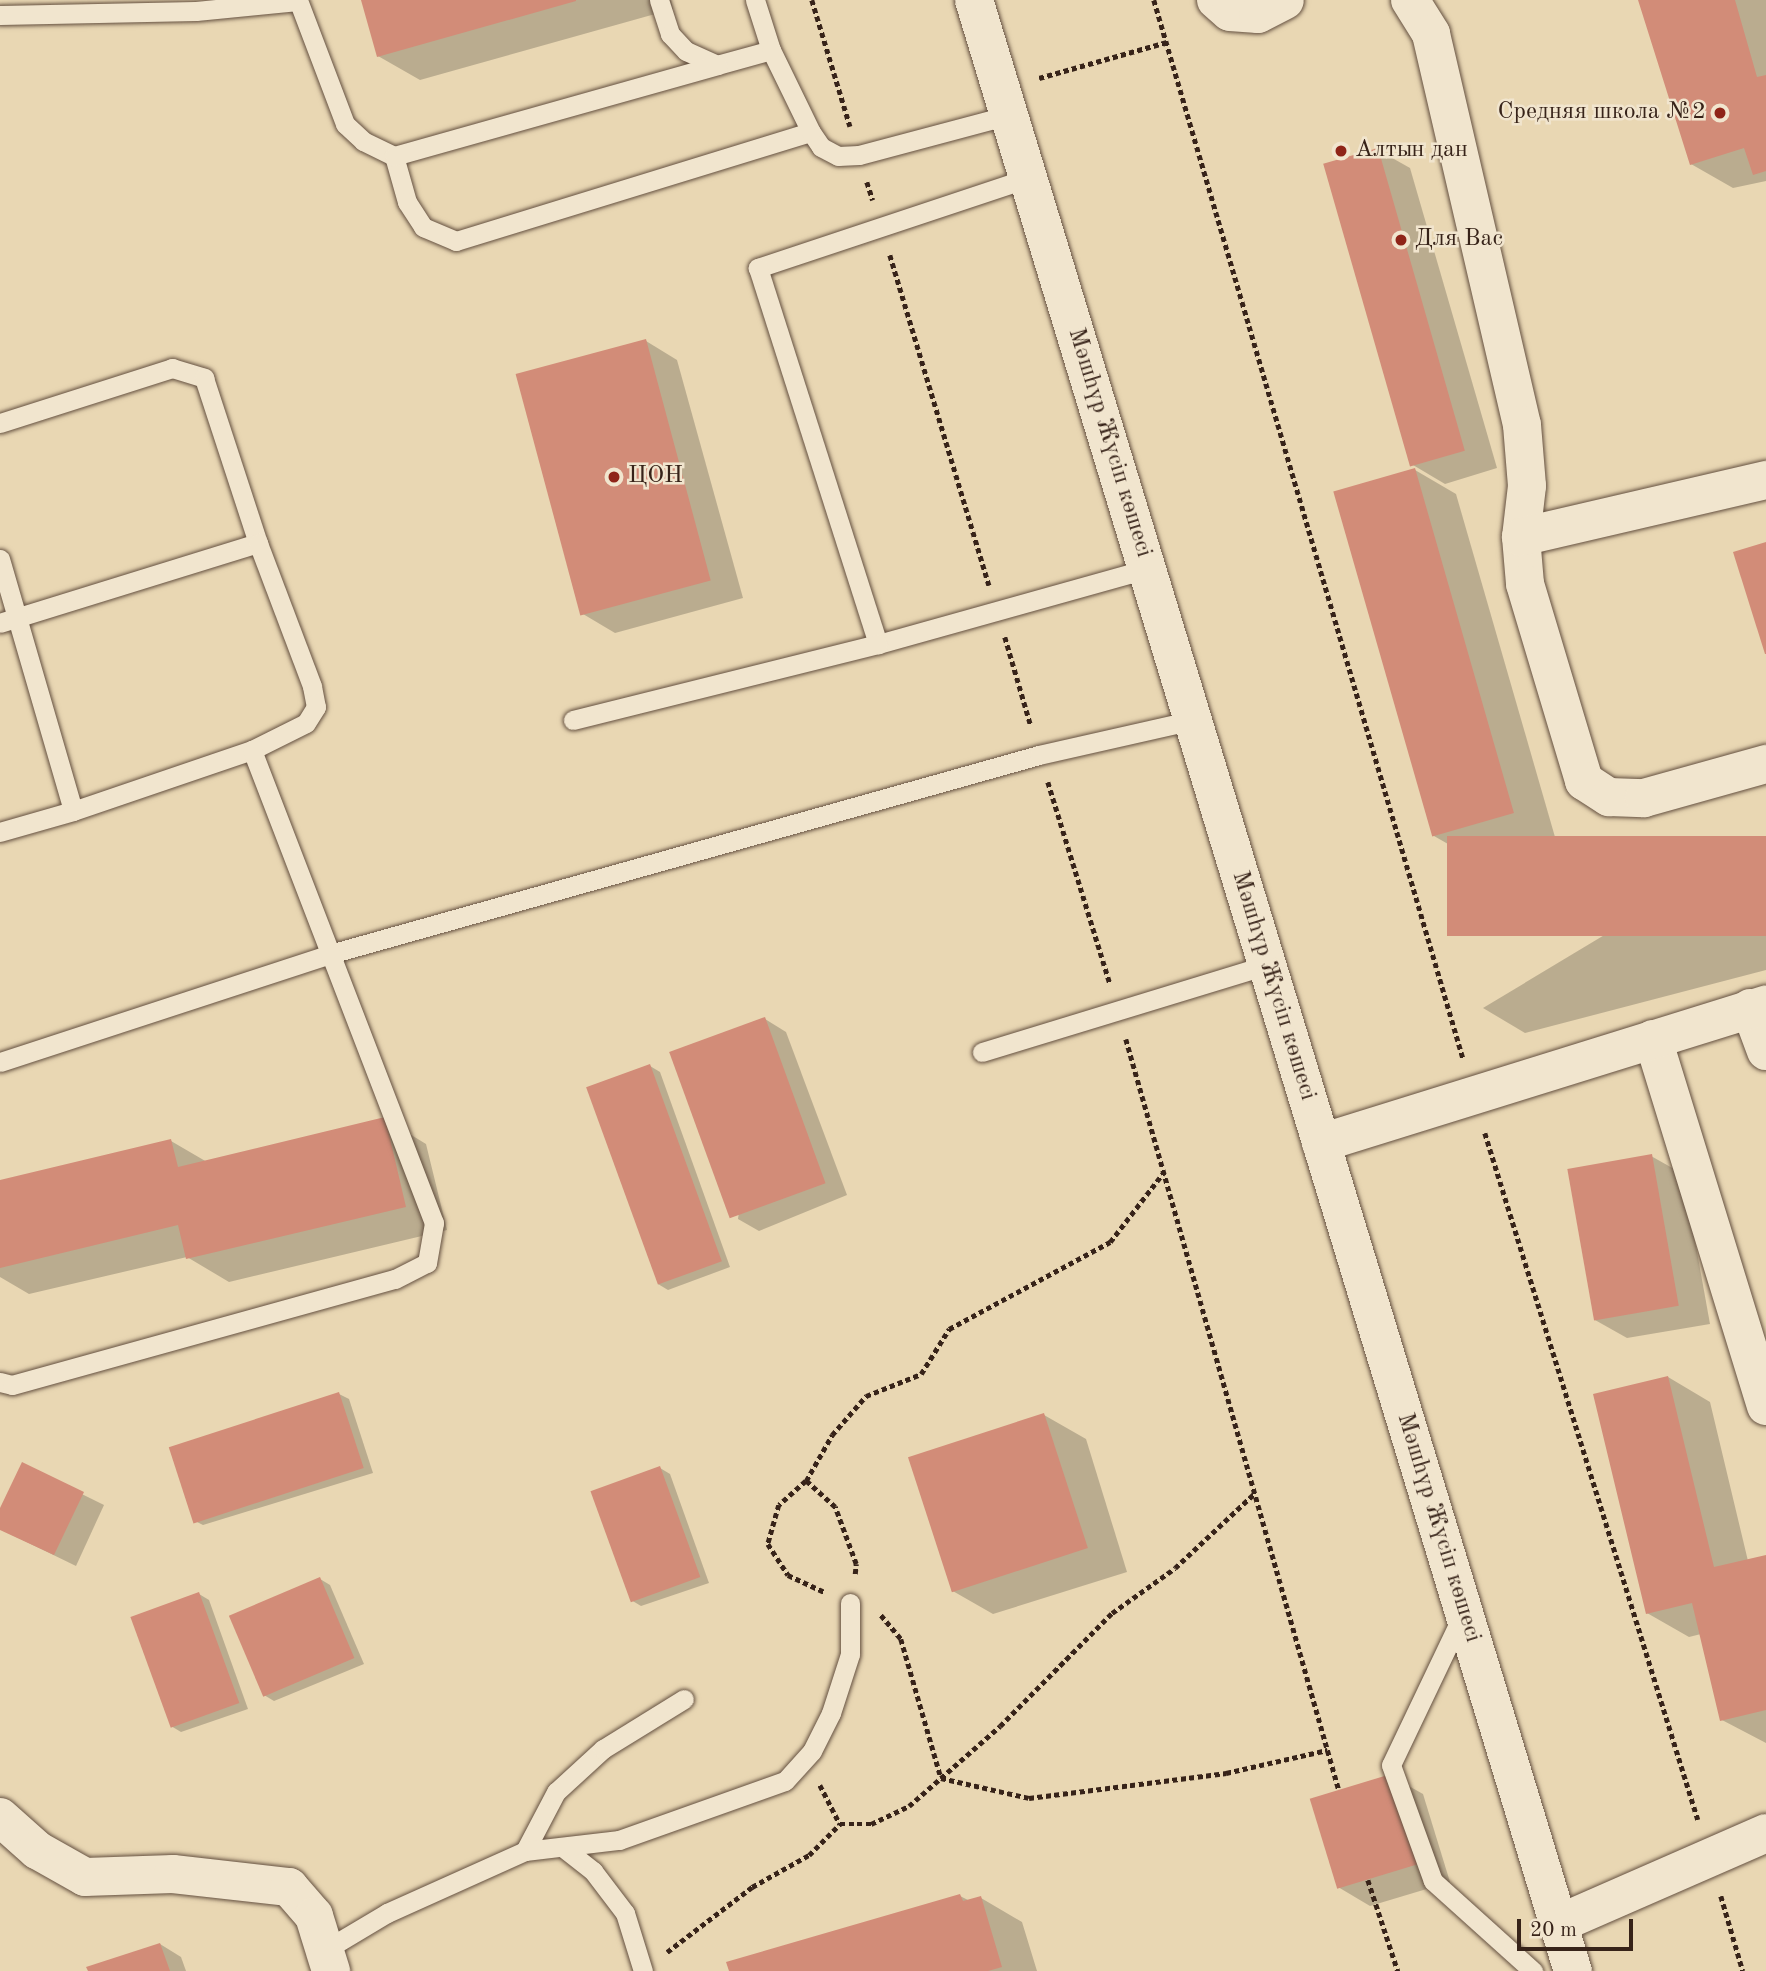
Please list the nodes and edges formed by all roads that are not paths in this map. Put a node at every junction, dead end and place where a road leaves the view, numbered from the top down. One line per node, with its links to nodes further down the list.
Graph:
1 (659, 0): 10 (lane)
2 (755, 0): 9 (lane)
3 (974, 0): 11 (street, Мәшһүр Жүсіп көшесі)
4 (1216, 0): 5 (street)
5 (1284, 0)
6 (1410, 0): 17 (street)
7 (298, 1): 8 (lane); 13 (lane)
8 (0, 16)
9 (771, 50): 10 (lane); 12 (lane)
10 (717, 65): 13 (lane)
11 (1005, 102): 12 (lane); 14 (street, Мәшһүр Жүсіп көшесі)
12 (810, 132): 13 (lane)
13 (394, 156)
14 (1028, 178): 20 (street, Мәшһүр Жүсіп көшесі); 22 (lane)
15 (0, 423): 18 (lane)
16 (1766, 480): 17 (street)
17 (1521, 537): 26 (street)
18 (258, 543): 21 (lane); 25 (lane)
19 (0, 559): 21 (lane)
20 (1147, 569): 22 (lane); 24 (street, Мәшһүр Жүсіп көшесі)
21 (9, 620): 27 (lane)
22 (878, 644): 23 (lane)
23 (573, 720)
24 (1193, 720): 29 (lane); 30 (street, Мәшһүр Жүсіп көшесі)
25 (252, 750): 27 (lane); 29 (lane)
26 (1766, 764)
27 (74, 811): 28 (lane)
28 (0, 832)
29 (330, 954): 35 (lane); 37 (lane)
30 (1267, 965): 34 (lane); 36 (street, Мәшһүр Жүсіп көшесі)
31 (1758, 1006): 32 (street); 33 (street)
32 (1653, 1039): 36 (street); 38 (street)
33 (1766, 1051)
34 (982, 1052)
35 (0, 1062)
36 (1321, 1143): 40 (street, Мәшһүр Жүсіп көшесі)
37 (0, 1381)
38 (1766, 1406)
39 (850, 1603): 44 (lane)
40 (1464, 1612): 46 (street, Мәшһүр Жүсіп көшесі); 49 (lane)
41 (684, 1699): 45 (lane)
42 (0, 1817): 47 (street)
43 (1766, 1833): 46 (street)
44 (565, 1849): 45 (lane); 48 (lane)
45 (524, 1851): 47 (lane)
46 (1558, 1924): 50 (street, Мәшһүр Жүсіп көшесі)
47 (328, 1960)
48 (644, 1970)
49 (1533, 1971)
50 (1573, 1971)

